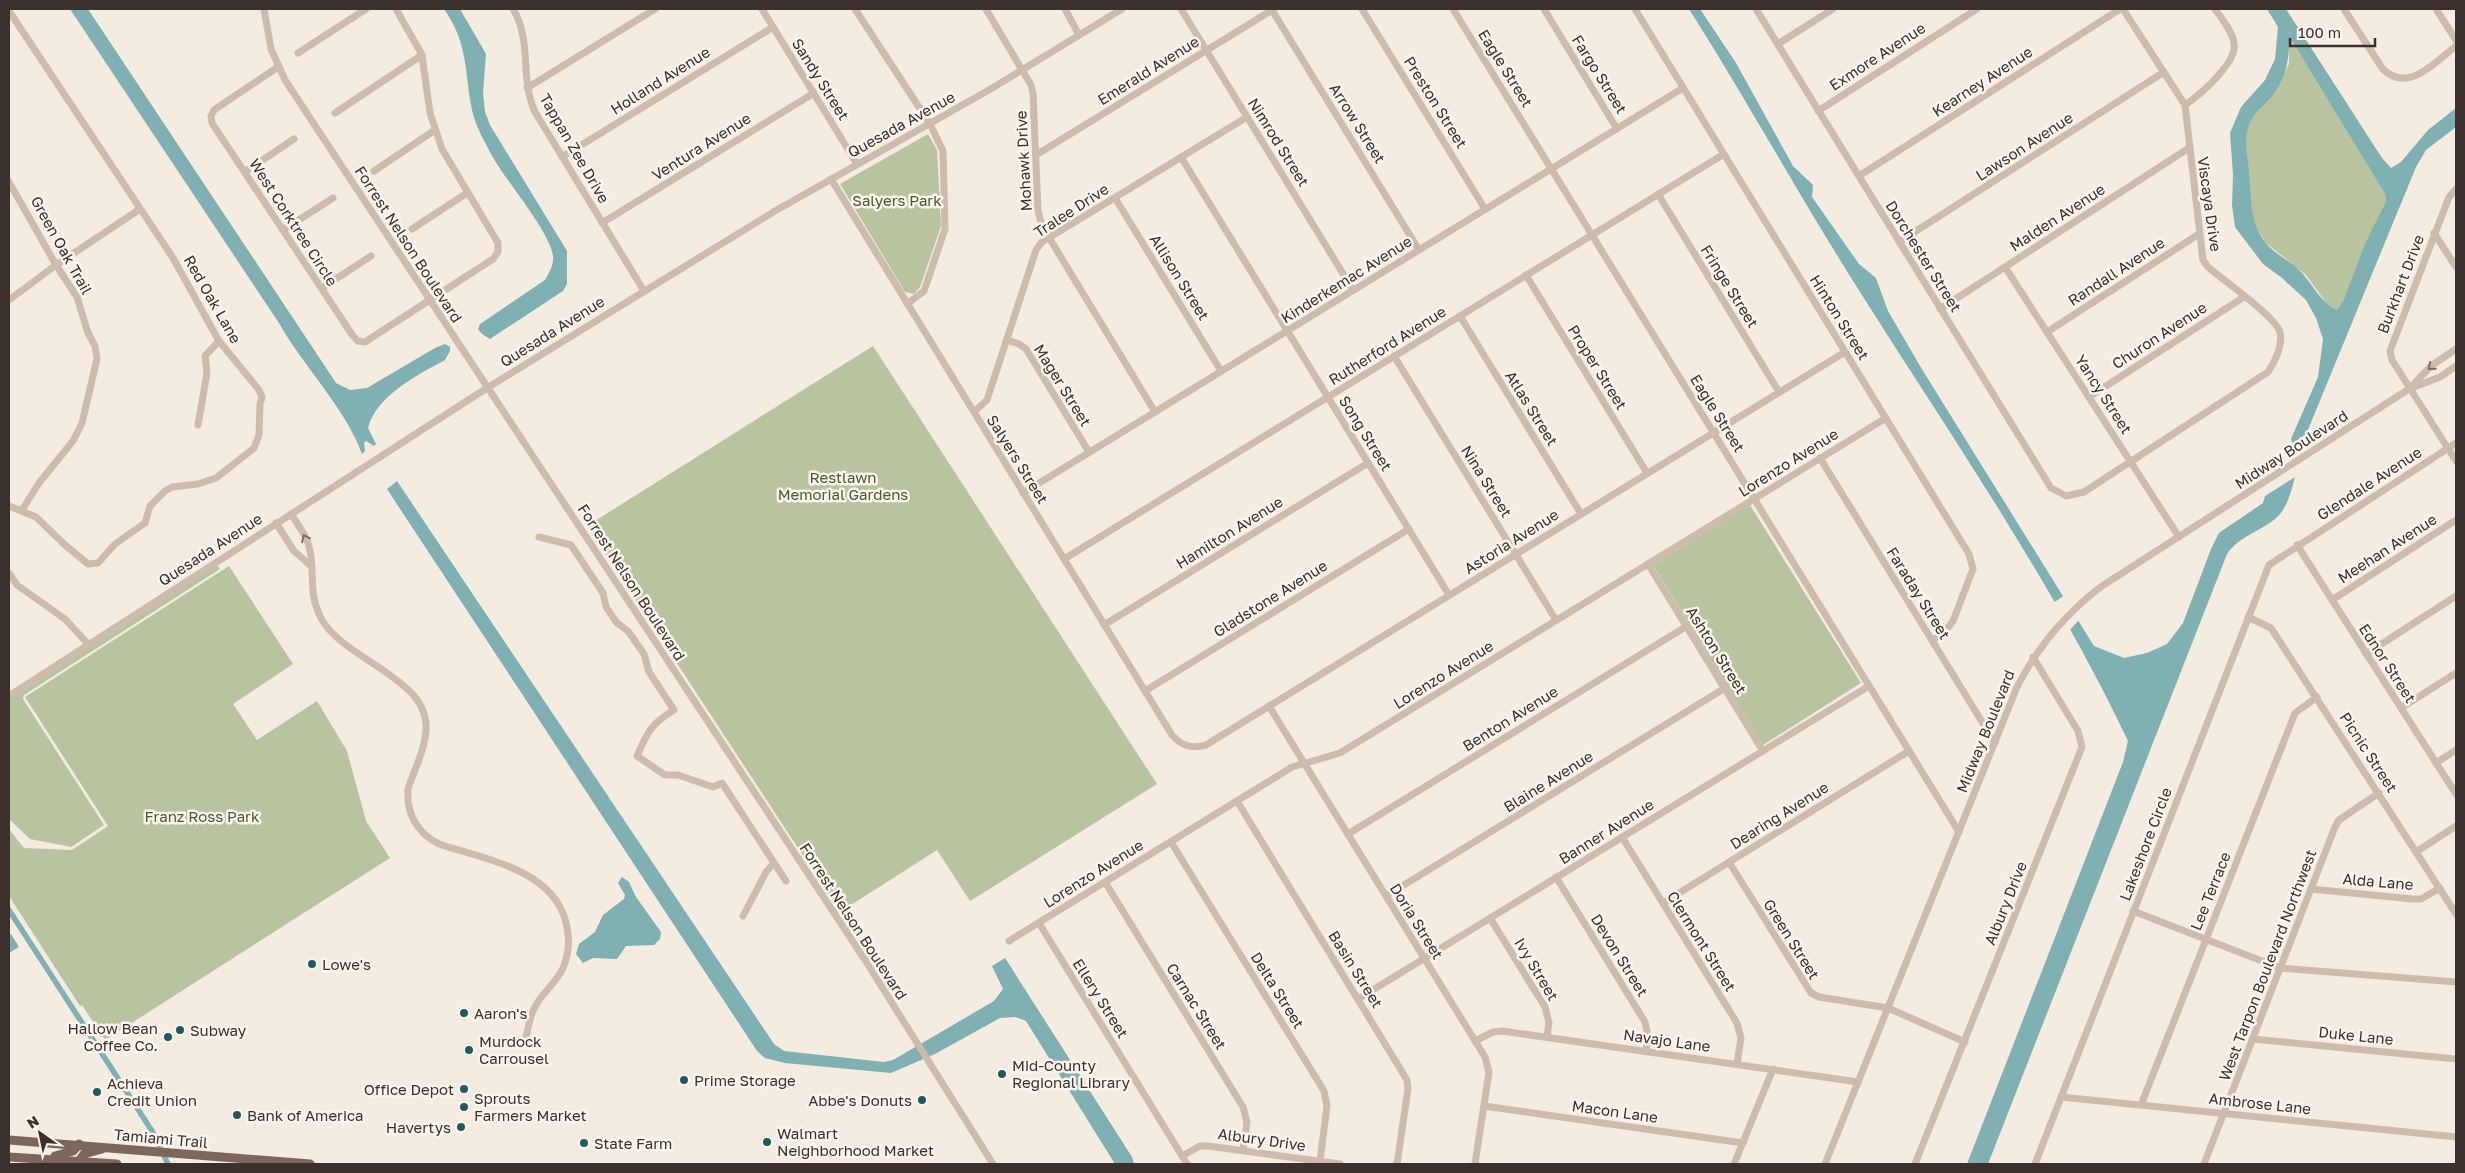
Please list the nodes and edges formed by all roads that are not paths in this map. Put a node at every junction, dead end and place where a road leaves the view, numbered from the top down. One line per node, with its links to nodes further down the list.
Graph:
1 (264, 9): 33 (street, Forrest Nelson Boulevard)
2 (366, 9): 31 (street)
3 (396, 9): 32 (street)
4 (513, 9): 36 (street, Tappan Zee Drive)
5 (656, 9): 36 (street)
6 (762, 9): 25 (street, Sandy Street)
7 (855, 9): 43 (street)
8 (986, 9): 34 (street, Mohawk Drive)
9 (1065, 9): 26 (street)
10 (1122, 9): 26 (street, Quesada Avenue)
11 (1180, 9): 30 (street, Nimrod Street)
12 (1273, 9): 30 (street, Emerald Avenue); 74 (street, Arrow Street)
13 (1362, 9): 65 (street, Preston Street)
14 (1453, 9): 53 (street, Eagle Street)
15 (1544, 9): 44 (street, Fargo Street)
16 (1635, 9): 37 (street, Hinton Street)
17 (1756, 9): 28 (street, Dorchester Street)
18 (1833, 9): 28 (street)
19 (1977, 9): 40 (street, Exmore Avenue)
20 (2122, 9): 35 (street, Viscaya Drive); 56 (street, Kearney Avenue)
21 (2215, 9): 39 (street)
22 (2344, 9): 29 (street)
23 (2436, 9): 27 (street)
24 (9, 11): 64 (street, Red Oak Lane)
25 (773, 27): 38 (street, Sandy Street); 50 (street, Holland Avenue)
26 (1080, 35): 34 (street, Quesada Avenue)
27 (2456, 40)
28 (1778, 44): 40 (street, Dorchester Street)
29 (2456, 46)
30 (1206, 51): 42 (street, Nimrod Street); 49 (street, Emerald Avenue)
31 (298, 53)
32 (422, 55): 41 (street); 45 (street)
33 (278, 67): 55 (street, West Corktree Circle); 85 (street, Forrest Nelson Boulevard)
34 (1022, 70): 43 (street, Quesada Avenue); 49 (street, Mohawk Drive)
35 (2164, 72): 39 (street, Viscaya Drive); 73 (street, Lawson Avenue)
36 (526, 88): 50 (street, Tappan Zee Drive)
37 (1684, 88): 44 (street, Kinderkemac Avenue); 48 (street, Hinton Street)
38 (814, 93): 52 (street, Sandy Street); 66 (street, Ventura Avenue)
39 (2185, 105): 47 (street, Viscaya Drive)
40 (1818, 110): 56 (street, Dorchester Street)
41 (335, 112)
42 (1247, 117): 51 (street, Tralee Drive); 81 (street, Nimrod Street)
43 (930, 124): 52 (street, Quesada Avenue); 86 (street)
44 (1617, 128): 53 (street, Kinderkemac Avenue)
45 (435, 130): 54 (street); 60 (street)
46 (294, 139): 55 (street)
47 (2189, 148): 70 (street, Viscaya Drive); 77 (street, Malden Avenue)
48 (1724, 154): 61 (street, Rutherford Avenue); 94 (street, Hinton Street)
49 (1036, 155): 72 (street, Mohawk Drive)
50 (562, 157): 66 (street, Tappan Zee Drive)
51 (1181, 157): 63 (street, Tralee Drive); 89 (street, Song Street)
52 (857, 164): 57 (street, Quesada Avenue)
53 (1551, 169): 65 (street, Kinderkemac Avenue); 71 (street, Eagle Street)
54 (374, 171)
55 (245, 172): 68 (street, West Corktree Circle)
56 (1859, 176): 73 (street, Dorchester Street)
57 (831, 179): 82 (street, Quesada Avenue); 86 (street, Salyers Street)
58 (9, 182): 76 (street, Green Oak Trail)
59 (2456, 189): 69 (street, Burkhart Drive)
60 (467, 193): 67 (street); 85 (street)
61 (1658, 194): 71 (street, Rutherford Avenue); 100 (street, Fringe Street)
62 (333, 198): 68 (street)
63 (1115, 198): 72 (street, Tralee Drive); 97 (street, Allison Street)
64 (140, 209): 76 (street); 92 (street, Red Oak Lane)
65 (1486, 210): 74 (street, Kinderkemac Avenue)
66 (602, 223): 82 (street, Tappan Zee Drive)
67 (412, 229)
68 (283, 230): 80 (street, West Corktree Circle)
69 (2434, 233): 78 (street); 99 (street, Burkhart Drive)
70 (2199, 234): 83 (street, Viscaya Drive); 90 (street, Randall Avenue)
71 (1592, 235): 79 (street, Rutherford Avenue); 107 (street, Eagle Street)
72 (1049, 238): 91 (street, Tralee Drive); 104 (street, Mohawk Drive)
73 (1899, 242): 87 (street, Dorchester Street)
74 (1420, 250): 81 (street, Kinderkemac Avenue)
75 (371, 256): 80 (street)
76 (56, 265): 84 (street); 120 (street, Green Oak Trail)
77 (2005, 267): 87 (street, Malden Avenue); 90 (street, Yancy Street)
78 (2456, 267)
79 (1526, 276): 88 (street, Rutherford Avenue); 115 (street, Proper Street)
80 (322, 288): 85 (street, West Corktree Circle)
81 (1353, 290): 89 (street, Kinderkemac Avenue)
82 (644, 291): 98 (street, Quesada Avenue)
83 (2244, 297): 102 (street, Churon Avenue); 113 (street, Viscaya Drive)
84 (9, 300)
85 (430, 300): 98 (street, Forrest Nelson Boulevard)
86 (907, 304): 103 (street, Salyers Street)
87 (1940, 308): 117 (street, Dorchester Street)
88 (1460, 316): 95 (street, Rutherford Avenue); 122 (street, Atlas Street)
89 (1288, 331): 97 (street, Kinderkemac Avenue); 101 (street, Song Street)
90 (2047, 332): 102 (street, Yancy Street)
91 (1007, 340): 103 (street, Tralee Drive); 110 (street, Mager Street)
92 (219, 341): 106 (street); 120 (street, Red Oak Lane)
93 (2456, 349): 99 (street, Midway Boulevard, one-way to 99)
94 (1845, 352): 100 (street, Astoria Avenue); 105 (street, Hinton Street)
95 (1394, 356): 101 (street, Rutherford Avenue); 129 (street, Nina Street)
96 (2456, 366): 99 (street, Midway Boulevard)
97 (1221, 372): 104 (street, Kinderkemac Avenue)
98 (487, 388): 121 (street, Quesada Avenue); 217 (street, Forrest Nelson Boulevard)
99 (2409, 389): 109 (street, Burkhart Drive); 127 (street, Midway Boulevard)
100 (1779, 392): 107 (street, Astoria Avenue)
101 (1328, 397): 114 (street, Song Street); 130 (street, Rutherford Avenue)
102 (2089, 397): 113 (street, Yancy Street)
103 (974, 412): 116 (street, Salyers Street)
104 (1155, 412): 110 (street, Kinderkemac Avenue)
105 (1886, 418): 111 (street, Lorenzo Avenue); 141 (street, Hinton Street)
106 (198, 425)
107 (1713, 433): 115 (street, Astoria Avenue); 118 (street, Eagle Street)
108 (2456, 443): 109 (street, Glendale Avenue)
109 (2448, 449): 112 (street, Burkhart Drive); 128 (street, Glendale Avenue)
110 (1090, 452): 116 (street, Kinderkemac Avenue)
111 (1820, 458): 118 (street, Lorenzo Avenue); 141 (street, Faraday Street)
112 (2456, 461)
113 (2130, 462): 117 (street, Viscaya Drive); 127 (street, Yancy Street)
114 (1368, 463): 125 (street, Song Street); 139 (street, Hamilton Avenue)
115 (1647, 473): 122 (street, Astoria Avenue)
116 (1024, 493): 130 (street, Salyers Street)
117 (2081, 493)
118 (1754, 499): 131 (street, Lorenzo Avenue); 146 (street, Eagle Street)
119 (9, 506): 120 (street, Red Oak Lane)
120 (22, 510)
121 (291, 514): 124 (street, Quesada Avenue); 132 (street, one-way to 121)
122 (1581, 514): 129 (street, Astoria Avenue)
123 (2456, 520): 136 (street, Meehan Avenue)
124 (276, 523): 132 (street); 142 (street, Quesada Avenue)
125 (1409, 529): 134 (street, Song Street); 148 (street, Gladstone Avenue)
126 (539, 537): 169 (street)
127 (2179, 537): 144 (street, Midway Boulevard)
128 (2297, 546): 136 (street, Ednor Street); 137 (street, Lakeshore Circle)
129 (1515, 554): 134 (street, Astoria Avenue); 138 (street, Nina Street)
130 (1064, 559): 139 (street, Salyers Street)
131 (1648, 564): 138 (street, Lorenzo Avenue); 140 (street, Ashton Street)
132 (311, 566): 194 (street)
133 (9, 573): 142 (street)
134 (1450, 595): 151 (street, Astoria Avenue)
135 (2456, 596): 143 (street)
136 (2332, 600): 143 (street, Ednor Street)
137 (2248, 617): 150 (street, Picnic Street); 178 (street, Lakeshore Circle)
138 (1556, 620): 159 (street, Lorenzo Avenue)
139 (1104, 625): 148 (street, Salyers Street)
140 (1686, 626): 147 (street, Ashton Street); 165 (street, Benton Avenue)
141 (1932, 640): 153 (street, Faraday Street)
142 (88, 644): 149 (street, Quesada Avenue)
143 (2366, 654): 152 (street, Ednor Street)
144 (2033, 657): 153 (street, Midway Boulevard); 193 (street, Albury Drive)
145 (2456, 673): 152 (street)
146 (1868, 686): 155 (street, Banner Avenue); 157 (street, Eagle Street)
147 (1725, 688): 155 (street, Ashton Street); 176 (street, Blaine Avenue)
148 (1145, 691): 154 (street, Salyers Street)
149 (9, 696)
150 (2317, 697): 160 (street, Picnic Street); 183 (street, Lee Terrace)
151 (1269, 706): 154 (street, Astoria Avenue); 159 (street, Doria Street)
152 (2401, 708): 158 (street, Ednor Street)
153 (1995, 743): 164 (street, Midway Boulevard)
154 (1188, 747)
155 (1763, 750): 166 (street, Banner Avenue)
156 (2456, 750): 158 (street)
157 (1909, 752): 164 (street, Eagle Street); 170 (street, Dearing Avenue)
158 (2436, 763): 161 (street, Ednor Street)
159 (1305, 764): 162 (street, Lorenzo Avenue); 165 (street, Doria Street)
160 (2379, 793): 168 (street, Picnic Street); 175 (street, West Tarpon Boulevard Northwest)
161 (2456, 794)
162 (1237, 801): 167 (street, Lorenzo Avenue); 188 (street, Basin Street)
163 (2456, 826): 168 (street)
164 (1959, 832): 189 (street, Midway Boulevard)
165 (1348, 834): 176 (street, Doria Street)
166 (1622, 837): 171 (street, Banner Avenue); 177 (street, Clermont Street)
167 (1171, 842): 173 (street, Lorenzo Avenue); 214 (street, Delta Street)
168 (2416, 852): 174 (street, Picnic Street)
169 (774, 862): 172 (street); 180 (street)
170 (1729, 862): 177 (street, Dearing Avenue); 189 (street, Green Street)
171 (1556, 877): 181 (street, Banner Avenue); 195 (street, Devon Street)
172 (786, 881)
173 (1105, 882): 182 (street, Lorenzo Avenue); 209 (street, Carnac Street)
174 (2440, 888): 175 (street, Alda Lane); 179 (street, Picnic Street)
175 (2311, 889): 186 (street, West Tarpon Boulevard Northwest)
176 (1386, 896): 185 (street, Doria Street)
177 (1663, 903): 197 (street, Clermont Street)
178 (2133, 911): 183 (street); 200 (street, Lakeshore Circle)
179 (2456, 914)
180 (743, 916)
181 (1490, 918): 185 (street, Banner Avenue); 190 (street, Ivy Street)
182 (1039, 922): 184 (street, Lorenzo Avenue); 210 (street, Ellery Street)
183 (2205, 939): 186 (street); 201 (street, Lee Terrace)
184 (1009, 941)
185 (1424, 958): 188 (street, Banner Avenue); 192 (street, Doria Street)
186 (2280, 968): 187 (street); 191 (street, West Tarpon Boulevard Northwest)
187 (2456, 982)
188 (1358, 999): 220 (street, Basin Street)
189 (1888, 1008): 193 (street, Green Street); 199 (street, Midway Boulevard)
190 (1547, 1037): 192 (street, Navajo Lane); 195 (street, Navajo Lane)
191 (2252, 1039): 196 (street, Duke Lane); 203 (street, West Tarpon Boulevard Northwest)
192 (1475, 1041): 202 (street, Doria Street)
193 (1965, 1042): 224 (street, Albury Drive)
194 (532, 1045)
195 (1646, 1051): 197 (street, Navajo Lane)
196 (2456, 1059)
197 (1737, 1064): 198 (street, Navajo Lane)
198 (1772, 1069): 199 (street, Navajo Lane); 206 (street)
199 (1858, 1082): 223 (street, Midway Boulevard)
200 (2061, 1097): 201 (street, Ambrose Lane); 225 (street, Lakeshore Circle)
201 (2141, 1105): 203 (street, Ambrose Lane)
202 (1484, 1106): 206 (street, Macon Lane); 221 (street, Doria Street)
203 (2223, 1113): 204 (street, Ambrose Lane); 226 (street, West Tarpon Boulevard Northwest)
204 (2456, 1137)
205 (9, 1140): 207 (main road, Tamiami Trail)
206 (1743, 1143): 222 (street)
207 (79, 1144): 208 (main road, Tamiami Trail); 212 (main road)
208 (112, 1147): 213 (main road); 216 (main road, Tamiami Trail)
209 (1243, 1150): 210 (street, Albury Drive); 214 (street, Albury Drive)
210 (1182, 1156): 218 (street, Ellery Street)
211 (9, 1157): 212 (main road, Tamiami Trail)
212 (47, 1158): 213 (main road, Tamiami Trail)
213 (79, 1161): 215 (main road, Tamiami Trail)
214 (1320, 1161): 219 (street, Albury Drive)
215 (117, 1164)
216 (310, 1164)
217 (993, 1164)
218 (1187, 1164)
219 (1340, 1164)
220 (1397, 1164)
221 (1476, 1164)
222 (1734, 1164)
223 (1825, 1164)
224 (1915, 1164)
225 (2035, 1164)
226 (2204, 1164)

